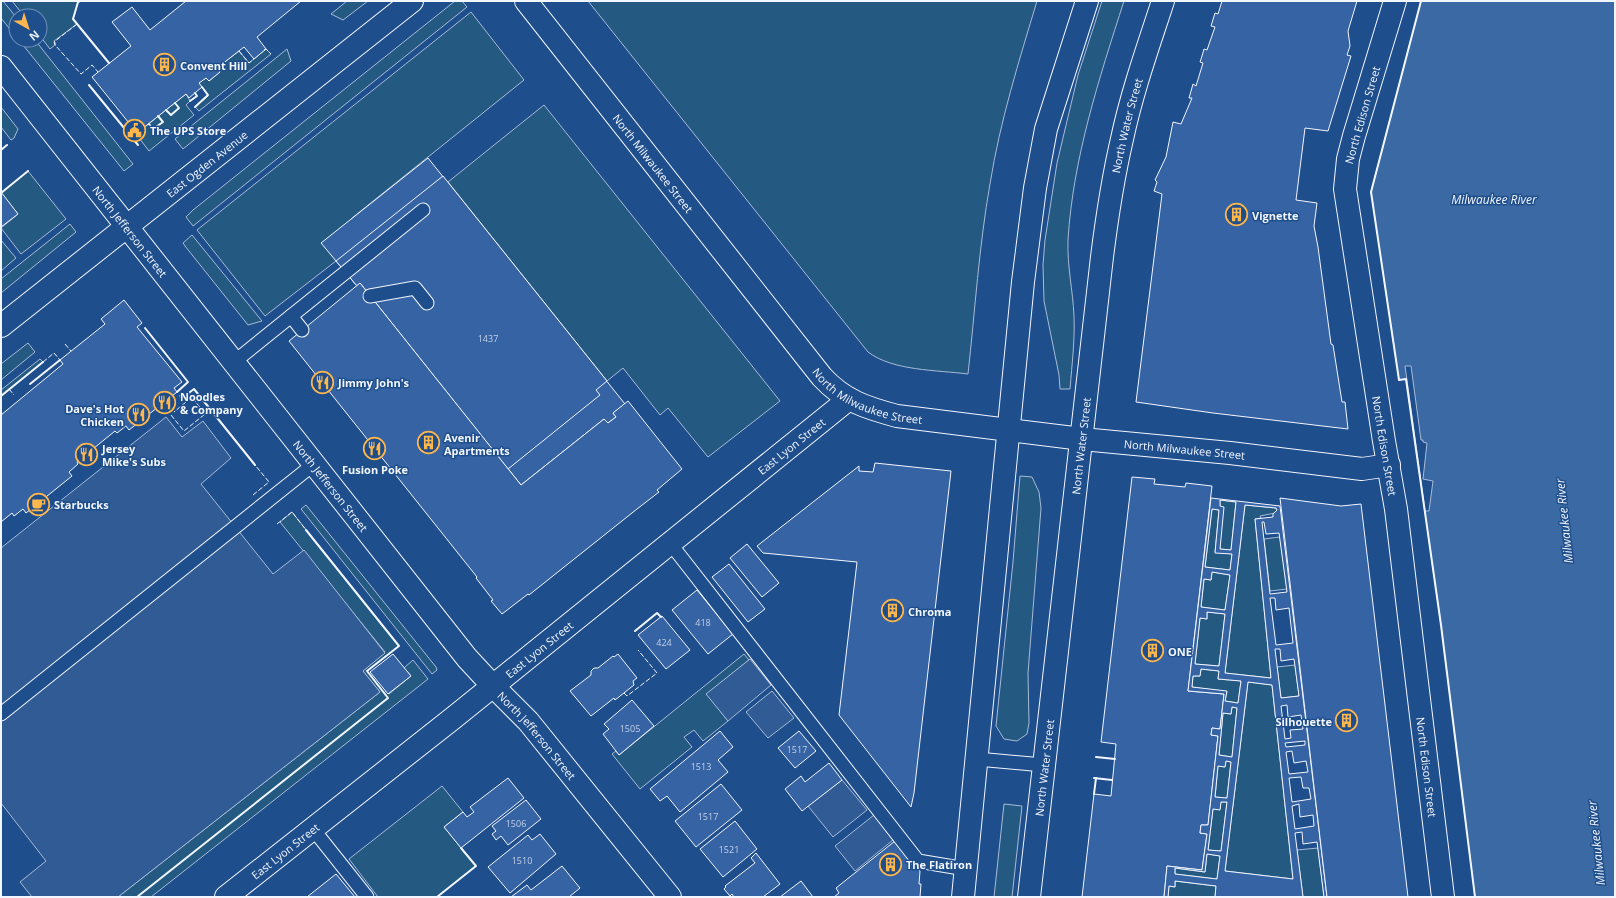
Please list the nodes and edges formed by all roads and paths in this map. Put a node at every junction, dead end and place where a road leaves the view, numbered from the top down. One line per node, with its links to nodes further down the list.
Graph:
1 (412, 1): 8 (street, East Ogden Avenue)
2 (526, 1): 15 (street, North Milwaukee Street)
3 (1087, 1): 16 (street)
4 (1162, 1): 17 (street, North Water Street)
5 (1395, 1): 19 (street, North Edison Street)
6 (1, 67): 8 (street, North Jefferson Street)
7 (424, 210): 11 (lane)
8 (127, 226): 12 (street, East Ogden Avenue); 14 (street, North Jefferson Street)
9 (370, 296): 10 (lane)
10 (427, 303)
11 (291, 316): 13 (lane); 14 (lane)
12 (1, 326)
13 (302, 330)
14 (234, 362): 18 (street, North Jefferson Street)
15 (849, 399): 16 (street, North Milwaukee Street); 20 (street, East Lyon Street)
16 (1009, 431): 17 (street, North Milwaukee Street); 23 (street)
17 (1082, 439): 19 (street, North Milwaukee Street); 24 (street, North Water Street)
18 (314, 464): 21 (street, North Jefferson Street); 22 (lane)
19 (1388, 465): 32 (street, North Edison Street)
20 (670, 543): 21 (street, East Lyon Street); 26 (lane)
21 (492, 685): 25 (street, East Lyon Street); 29 (street, North Jefferson Street)
22 (1, 714)
23 (977, 759): 24 (lane); 26 (street)
24 (1043, 765): 31 (street, North Water Street)
25 (313, 829): 27 (street, East Lyon Street); 28 (lane)
26 (966, 869): 30 (street)
27 (226, 897)
28 (366, 897)
29 (670, 897)
30 (963, 897)
31 (1029, 897)
32 (1443, 897)

